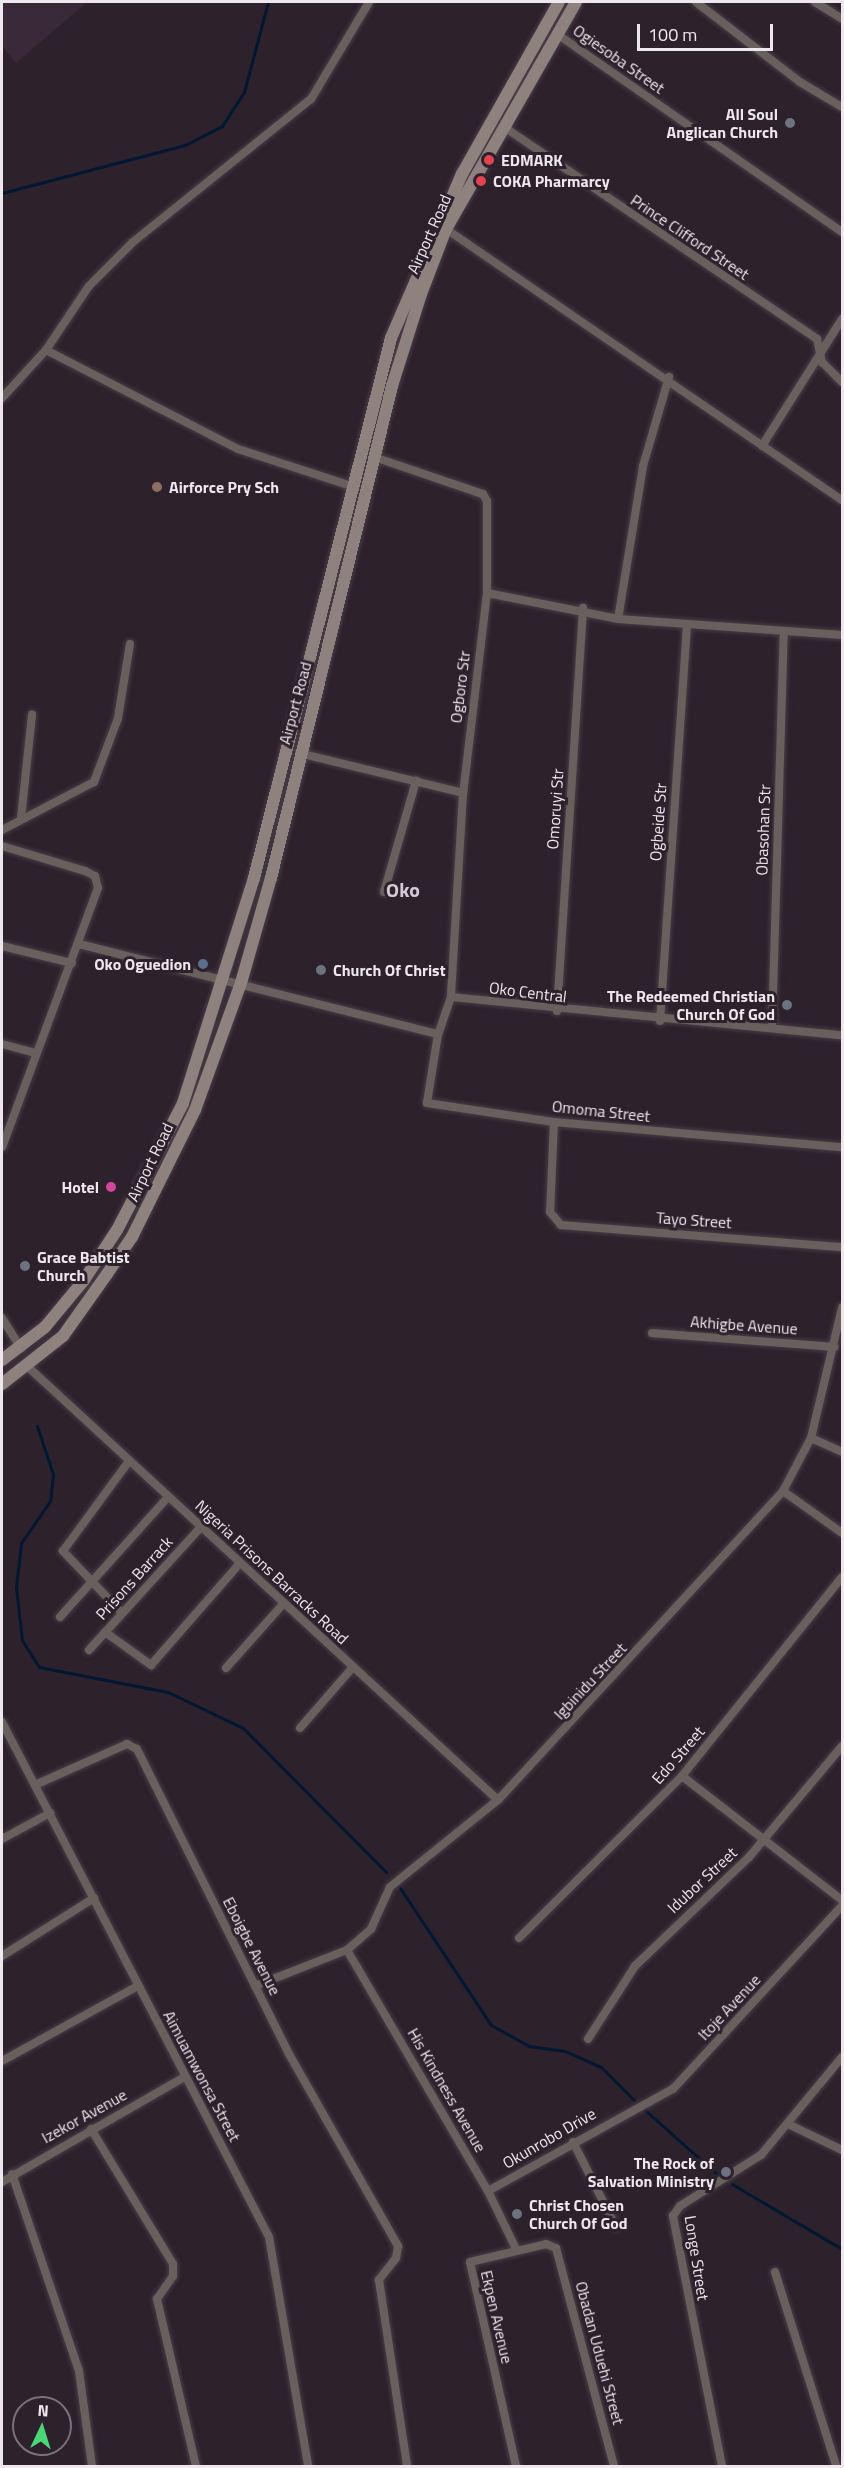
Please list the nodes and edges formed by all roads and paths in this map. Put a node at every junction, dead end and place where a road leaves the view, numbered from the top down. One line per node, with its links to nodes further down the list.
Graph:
1 (369, 2): 14 (street)
2 (559, 2): 20 (main road, Airport Road)
3 (576, 2): 7 (main road, Airport Road)
4 (696, 2): 8 (street)
5 (815, 2): 6 (street)
6 (843, 19)
7 (557, 34): 9 (main road, Airport Road); 11 (street, Ogiesoba Street)
8 (843, 107)
9 (504, 127): 10 (main road, Airport Road); 13 (street, Prince Clifford Street)
10 (446, 229): 15 (street); 19 (main road, Airport Road)
11 (843, 232)
12 (843, 319): 13 (street)
13 (824, 349): 16 (street, Prince Clifford Street); 18 (street)
14 (46, 350): 17 (street); 20 (street)
15 (669, 377): 18 (street); 24 (street)
16 (843, 382)
17 (2, 398)
18 (762, 446): 21 (street)
19 (376, 458): 22 (street, Ogboro Str); 30 (main road, Airport Road)
20 (354, 487): 40 (main road, Airport Road)
21 (843, 500)
22 (486, 593): 23 (street); 32 (street, Ogboro Str)
23 (583, 608): 24 (street); 43 (street, Omoruyi Str)
24 (618, 619): 25 (street)
25 (687, 625): 26 (street); 44 (street, Ogbeide Str)
26 (784, 633): 27 (street); 45 (street, Obasohan Str)
27 (843, 635)
28 (130, 645): 33 (street)
29 (32, 715): 33 (street)
30 (299, 753): 31 (street); 41 (main road, Airport Road)
31 (416, 781): 32 (street); 36 (street)
32 (463, 793): 42 (street, Ogboro Str)
33 (21, 818): 34 (street)
34 (2, 830)
35 (2, 846): 37 (street)
36 (384, 892)
37 (79, 944): 39 (street); 40 (street)
38 (2, 946): 39 (street)
39 (72, 963): 49 (street)
40 (225, 981): 41 (street); 59 (main road, Airport Road)
41 (241, 983): 46 (street); 61 (main road, Airport Road)
42 (451, 997): 43 (street, Oko Central); 46 (street)
43 (557, 1011): 44 (street, Oko Central)
44 (660, 1021): 45 (street, Oko Central)
45 (772, 1028): 47 (street, Oko Central)
46 (438, 1034): 50 (street, Omoma Street)
47 (843, 1035)
48 (2, 1044): 49 (street)
49 (36, 1053): 51 (street)
50 (554, 1122): 52 (street, Omoma Street); 53 (street, Tayo Street)
51 (2, 1146)
52 (843, 1148)
53 (843, 1247)
54 (843, 1308): 57 (street, Igbinidu Street)
55 (2, 1318): 59 (street)
56 (652, 1334): 58 (street, Akhigbe Avenue)
57 (839, 1337): 58 (street, Igbinidu Street)
58 (834, 1347): 63 (street, Igbinidu Street)
59 (21, 1348): 60 (main road, Airport Road)
60 (2, 1360)
61 (27, 1366): 62 (main road, Airport Road); 65 (street, Nigeria Prisons Barracks Road)
62 (2, 1384)
63 (811, 1438): 64 (street); 66 (street, Igbinidu Street)
64 (843, 1452)
65 (129, 1461): 67 (street, Nigeria Prisons Barracks Road); 72 (street)
66 (783, 1491): 69 (street); 85 (street, Igbinidu Street)
67 (168, 1497): 68 (street, Nigeria Prisons Barracks Road); 72 (street)
68 (201, 1527): 70 (street, Nigeria Prisons Barracks Road); 74 (street, Prisons Barrack)
69 (843, 1533)
70 (240, 1563): 73 (street, Nigeria Prisons Barracks Road); 76 (street)
71 (843, 1576): 83 (street, Edo Street)
72 (90, 1583): 74 (street); 75 (street)
73 (284, 1603): 78 (street, Nigeria Prisons Barracks Road); 79 (street)
74 (122, 1613): 76 (street, Prisons Barrack)
75 (60, 1617)
76 (105, 1632): 77 (street, Prisons Barrack)
77 (89, 1650)
78 (353, 1667): 81 (street); 85 (street, Nigeria Prisons Barracks Road)
79 (226, 1668)
80 (2, 1726): 84 (street, Aimuamwonsa Street)
81 (300, 1728)
82 (843, 1746): 87 (street, Idubor Street)
83 (682, 1776): 87 (street); 92 (street, Edo Street)
84 (35, 1785): 86 (street, Aimuamwonsa Street); 96 (street, Eboigbe Avenue)
85 (498, 1800): 93 (street, Igbinidu Street)
86 (50, 1814): 88 (street); 89 (street, Aimuamwonsa Street)
87 (765, 1838): 90 (street); 97 (street, Idubor Street)
88 (2, 1839)
89 (94, 1898): 94 (street); 95 (street, Aimuamwonsa Street)
90 (843, 1900)
91 (843, 1906): 101 (street, Itoje Avenue)
92 (519, 1938)
93 (347, 1950): 96 (street, Igbinidu Street); 108 (street, His Kindness Avenue)
94 (2, 1956)
95 (138, 1986): 99 (street); 100 (street, Aimuamwonsa Street)
96 (255, 1986): 116 (street, Eboigbe Avenue)
97 (588, 2039)
98 (843, 2057): 102 (street, Longe Street)
99 (2, 2061)
100 (183, 2078): 103 (street, Izekor Avenue); 115 (street, Aimuamwonsa Street)
101 (625, 2112): 104 (street, Okunrobo Drive)
102 (790, 2126): 105 (street); 119 (street, Longe Street)
103 (91, 2129): 106 (street, Izekor Avenue); 114 (street)
104 (573, 2142): 108 (street, Okunrobo Drive); 109 (street)
105 (843, 2150)
106 (12, 2174): 107 (street, Izekor Avenue); 113 (street)
107 (2, 2182)
108 (488, 2191): 111 (street, His Kindness Avenue)
109 (616, 2227)
110 (556, 2248): 111 (street, Ekpen Avenue); 118 (street, Obadan Uduehi Street)
111 (516, 2249): 117 (street, Ekpen Avenue)
112 (775, 2272): 120 (street)
113 (92, 2466)
114 (196, 2466)
115 (308, 2466)
116 (407, 2466)
117 (516, 2466)
118 (614, 2466)
119 (722, 2466)
120 (836, 2466)

